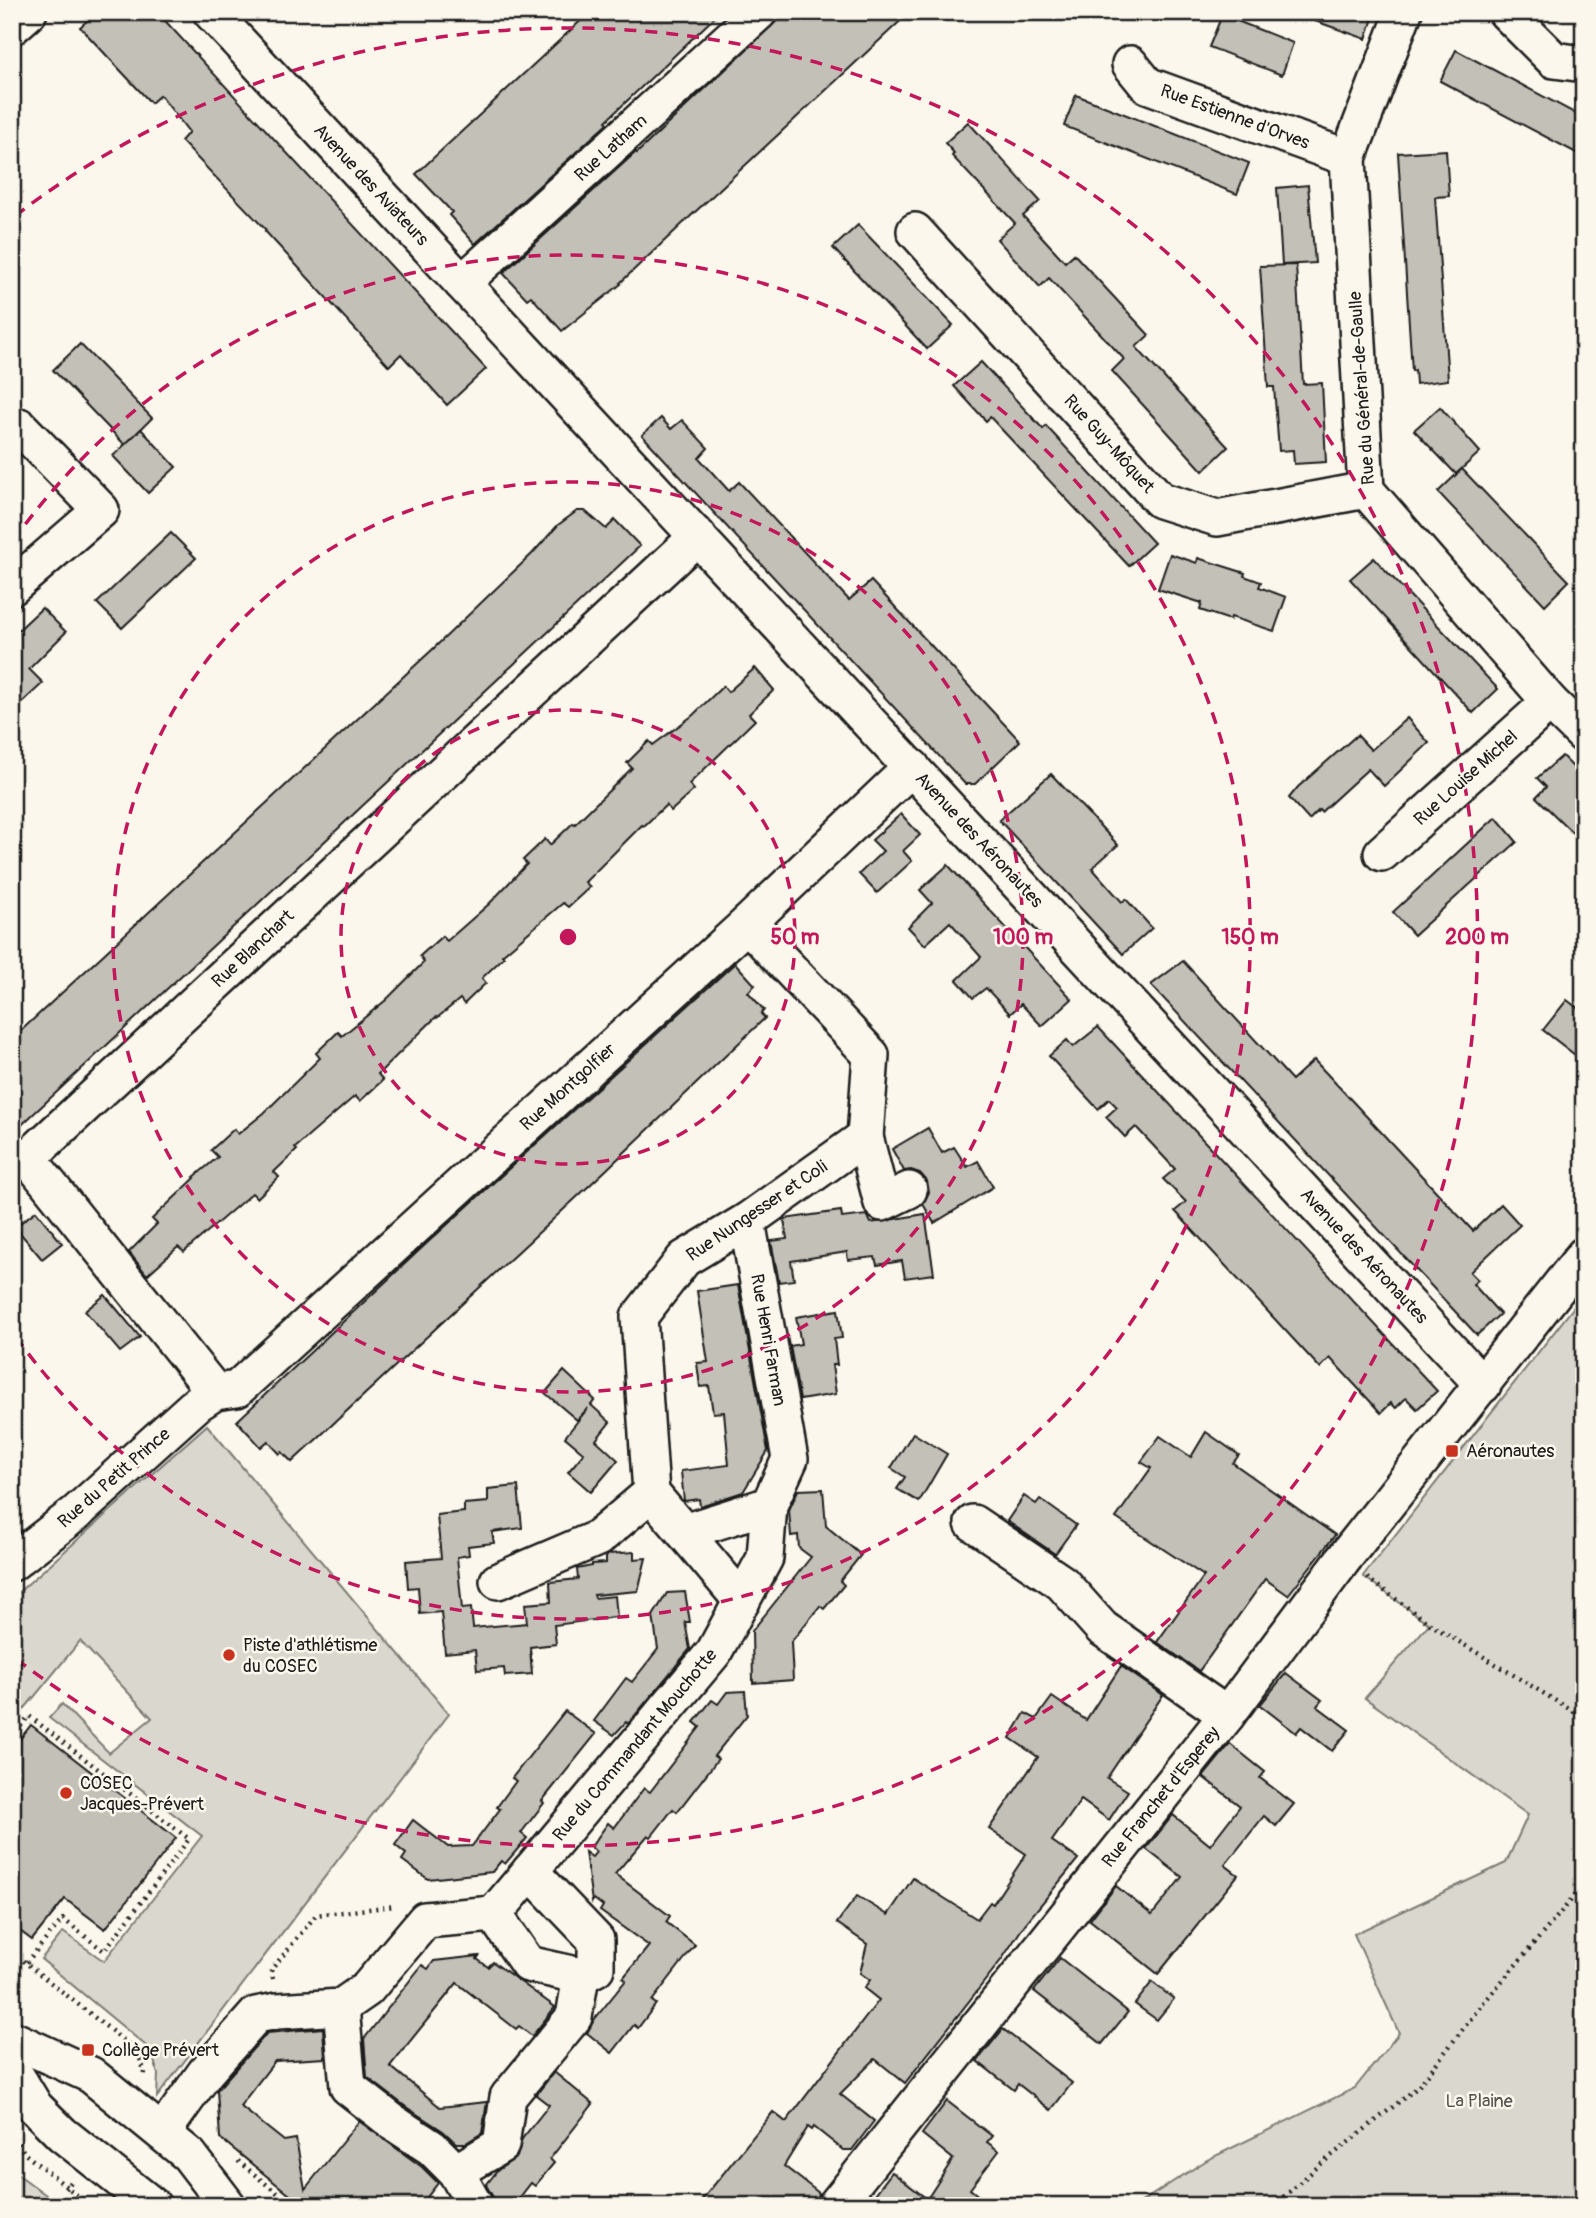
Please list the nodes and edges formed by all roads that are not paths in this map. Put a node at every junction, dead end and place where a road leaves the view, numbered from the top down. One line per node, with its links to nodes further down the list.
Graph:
1 (29, 12): 6 (street)
2 (211, 12): 11 (street, Avenue des Aviateurs)
3 (759, 12): 11 (street, Rue Latham)
4 (1404, 12): 9 (street, Rue du Général-de-Gaulle)
5 (1506, 12): 8 (street)
6 (12, 27)
7 (1130, 64): 9 (street, Rue Estienne d'Orves)
8 (1584, 64)
9 (1348, 158): 14 (street, Rue du Général-de-Gaulle)
10 (915, 231): 14 (street, Rue Guy-Môquet)
11 (462, 283): 12 (street, Avenue des Aviateurs)
12 (531, 357): 15 (street, Avenue des Aéronautes)
13 (12, 429): 16 (street)
14 (1366, 490): 17 (street, Rue du Général-de-Gaulle)
15 (698, 536): 19 (street, Avenue des Aéronautes); 27 (street, Rue Blanchart)
16 (12, 587)
17 (1550, 702): 18 (street, Rue du Général-de-Gaulle); 20 (street, Rue Louise Michel)
18 (1584, 734)
19 (912, 767): 21 (street, Rue Montgolfier); 26 (street, Avenue des Aéronautes)
20 (1382, 853)
21 (747, 924): 22 (street); 27 (street, Rue Montgolfier)
22 (865, 1137): 23 (street); 24 (street, Rue Nungesser et Coli)
23 (909, 1190)
24 (747, 1221): 28 (street, Rue Henri Farman); 29 (street, Rue Nungesser et Coli)
25 (1584, 1255): 26 (street, Rue Franchet d'Esperey)
26 (1482, 1385): 36 (street, Rue Franchet d'Esperey)
27 (215, 1392): 33 (street, Rue du Petit Prince)
28 (790, 1459): 30 (street, Rue du Commandant Mouchotte)
29 (651, 1493): 32 (street); 34 (street)
30 (769, 1505): 32 (street); 35 (street, Rue du Commandant Mouchotte)
31 (974, 1523): 36 (street)
32 (684, 1532): 35 (street)
33 (12, 1563)
34 (498, 1581)
35 (742, 1601): 37 (street, Rue du Commandant Mouchotte)
36 (1227, 1715): 48 (street, Rue Franchet d'Esperey)
37 (530, 1871): 38 (street, Rue du Commandant Mouchotte); 39 (street)
38 (495, 1914): 39 (street); 40 (street)
39 (581, 1976): 44 (street)
40 (341, 2007): 43 (street); 44 (street)
41 (12, 2039): 43 (street)
42 (12, 2069): 45 (street)
43 (163, 2132): 46 (street)
44 (456, 2172): 47 (street)
45 (153, 2206)
46 (228, 2206)
47 (475, 2206)
48 (835, 2206)

